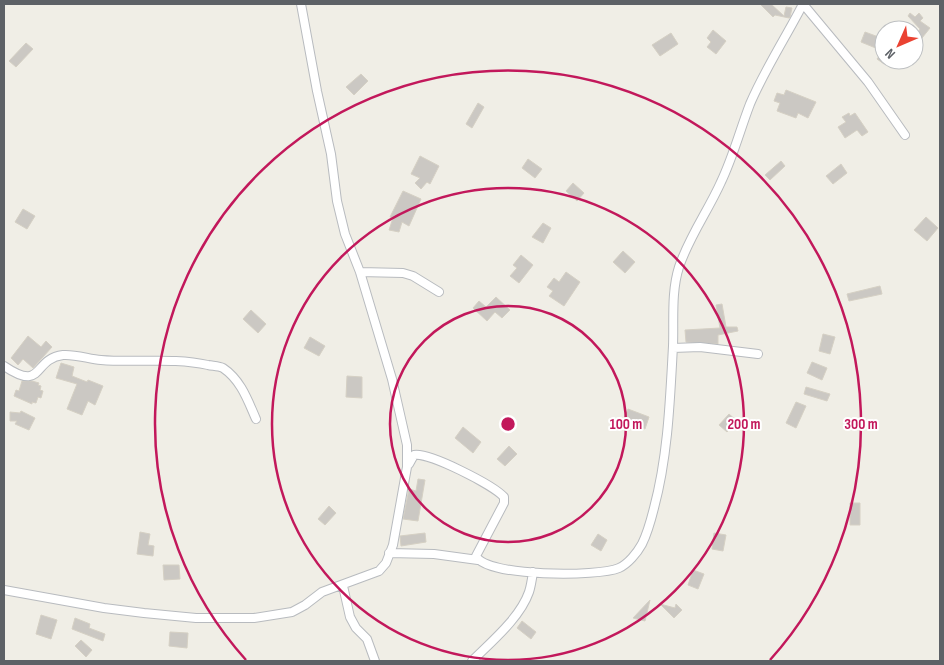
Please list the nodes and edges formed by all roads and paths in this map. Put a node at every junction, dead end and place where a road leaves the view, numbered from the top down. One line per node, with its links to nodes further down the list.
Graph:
1 (301, 4): 4 (street)
2 (803, 4): 3 (street); 6 (street)
3 (905, 135)
4 (360, 272): 5 (street); 10 (street)
5 (439, 292)
6 (673, 348): 7 (street); 13 (street)
7 (758, 354)
8 (4, 366): 9 (street)
9 (256, 419)
10 (407, 468): 11 (street); 12 (street)
11 (390, 553): 12 (street); 14 (street)
12 (478, 560): 13 (street)
13 (533, 572): 17 (street)
14 (340, 586): 15 (street); 16 (street)
15 (4, 590)
16 (375, 661)
17 (472, 661)

